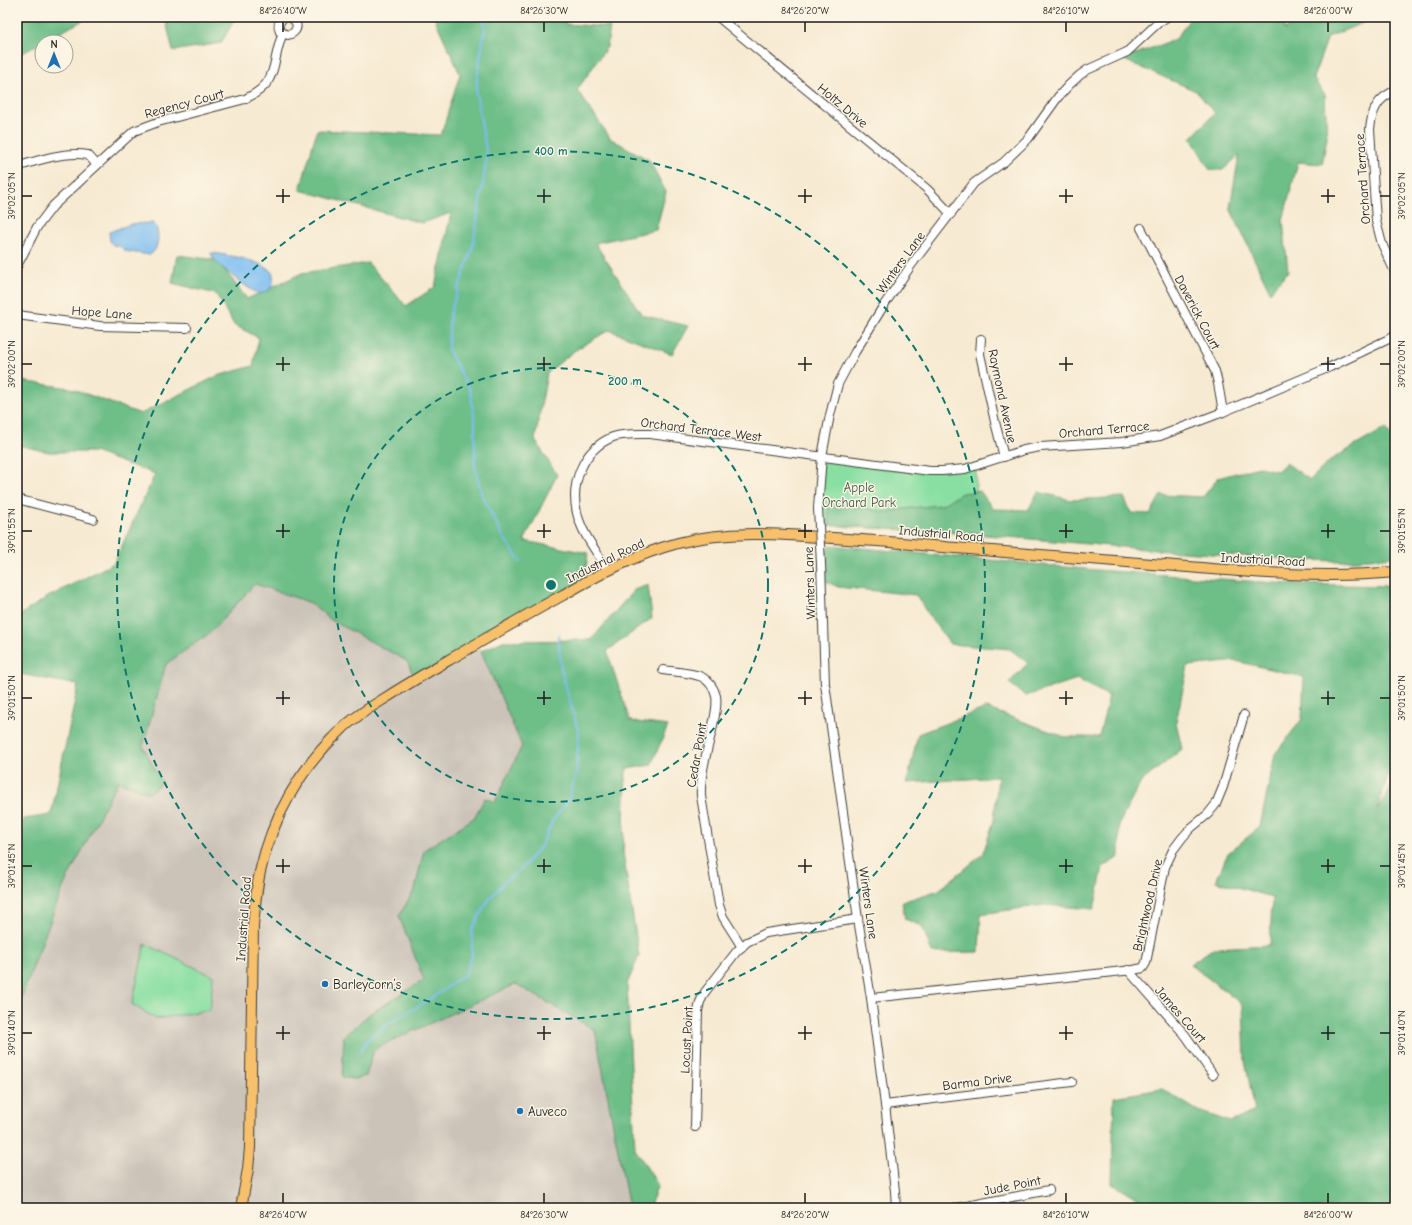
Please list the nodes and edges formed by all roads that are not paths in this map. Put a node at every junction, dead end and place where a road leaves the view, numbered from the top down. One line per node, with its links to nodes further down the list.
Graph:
1 (285, 17): 5 (street, Regency Court)
2 (290, 17): 5 (street)
3 (718, 17): 9 (street, Holtz Drive)
4 (1168, 17): 9 (street, Winters Lane)
5 (283, 33): 7 (street, Regency Court)
6 (1395, 90): 12 (street, Orchard Terrace)
7 (97, 165): 8 (street); 11 (street, Regency Court)
8 (17, 167)
9 (951, 214): 18 (street, Winters Lane)
10 (1141, 228): 17 (street, Daverick Court)
11 (17, 266)
12 (1395, 272)
13 (17, 314): 14 (street, Hope Lane)
14 (187, 328)
15 (1395, 336): 17 (street, Orchard Terrace)
16 (981, 339): 19 (street, Raymond Avenue)
17 (1224, 412): 19 (street, Orchard Terrace)
18 (822, 456): 19 (street, Orchard Terrace); 22 (street, Orchard Terrace West); 26 (street, Winters Lane, bridge)
19 (1004, 457)
20 (17, 499): 21 (street)
21 (93, 520)
22 (608, 570): 23 (main road, Industrial Road); 35 (main road, Industrial Road)
23 (1395, 572)
24 (663, 670): 27 (street, Cedar Point)
25 (1244, 715): 28 (street, Brightwood Drive)
26 (858, 919): 27 (street, Locust Point); 29 (street, Winters Lane)
27 (742, 947): 33 (street, Locust Point)
28 (1128, 970): 29 (street, Brightwood Drive); 30 (street, James Court)
29 (871, 998): 32 (street, Winters Lane)
30 (1213, 1075)
31 (1072, 1082): 32 (street, Barma Drive)
32 (885, 1105): 36 (street, Winters Lane)
33 (695, 1127)
34 (1049, 1190): 37 (street, Jude Point)
35 (241, 1208)
36 (896, 1208)
37 (956, 1208)

